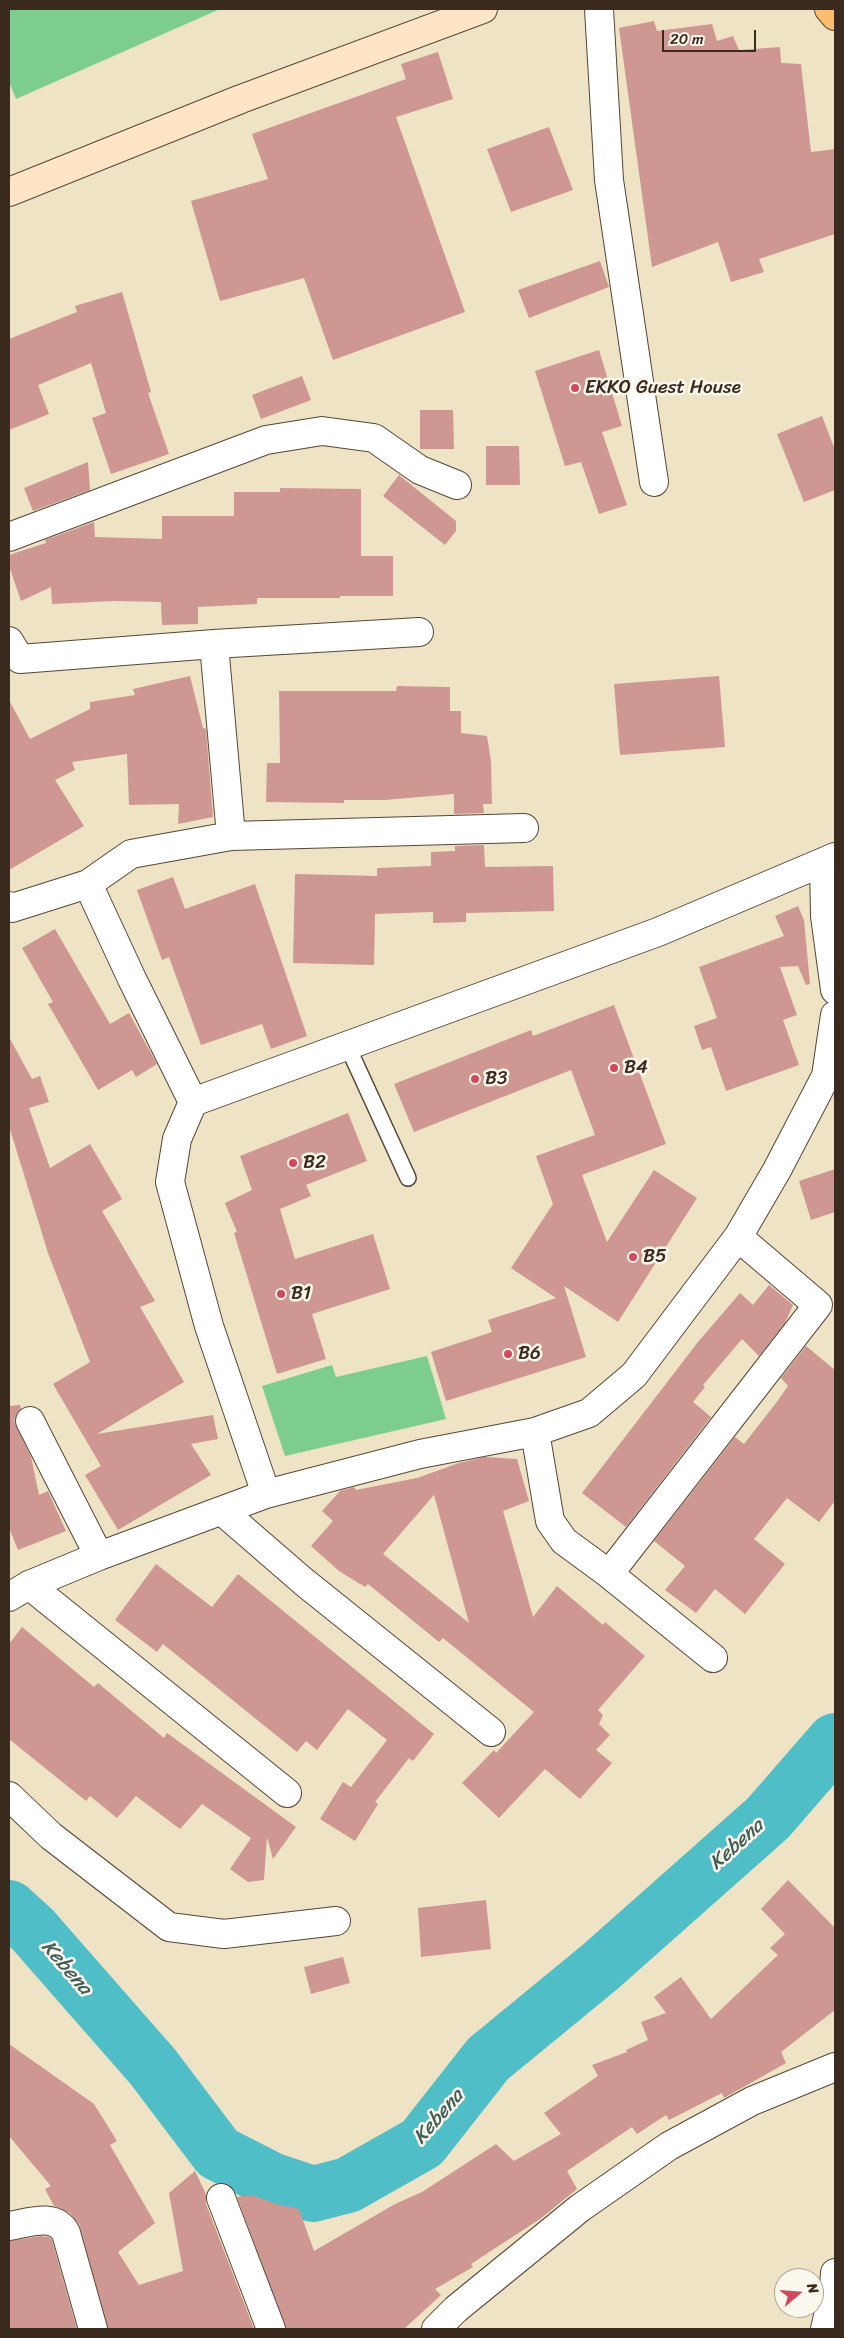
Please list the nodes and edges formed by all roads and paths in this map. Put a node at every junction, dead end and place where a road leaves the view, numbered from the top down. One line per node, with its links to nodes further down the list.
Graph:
1 (483, 9): 5 (main road)
2 (599, 9): 6 (street)
3 (828, 9): 4 (main road)
4 (835, 16)
5 (9, 192)
6 (654, 482)
7 (457, 486): 8 (street)
8 (9, 537)
9 (419, 632): 10 (street)
10 (214, 644): 11 (street); 13 (street)
11 (12, 656)
12 (524, 828): 13 (street)
13 (231, 836): 15 (street)
14 (830, 859): 17 (street); 19 (street)
15 (88, 884): 16 (street); 20 (street)
16 (9, 906)
17 (835, 990)
18 (835, 1015): 22 (street)
19 (347, 1045): 20 (street); 21 (lane)
20 (193, 1102): 26 (street)
21 (408, 1178)
22 (738, 1236): 23 (street); 25 (street)
23 (826, 1311): 29 (street)
24 (30, 1421): 28 (street)
25 (535, 1432): 26 (street); 29 (street)
26 (266, 1494): 27 (street)
27 (222, 1511): 28 (street); 32 (street)
28 (99, 1556): 30 (street)
29 (609, 1574): 31 (street)
30 (19, 1591): 33 (street)
31 (713, 1658)
32 (491, 1732)
33 (287, 1793)
34 (9, 1796): 35 (street)
35 (336, 1921)
36 (835, 2067): 42 (street)
37 (221, 2198): 41 (street)
38 (9, 2226): 40 (street)
39 (835, 2274): 43 (street)
40 (93, 2329)
41 (271, 2329)
42 (436, 2329)
43 (825, 2329)

